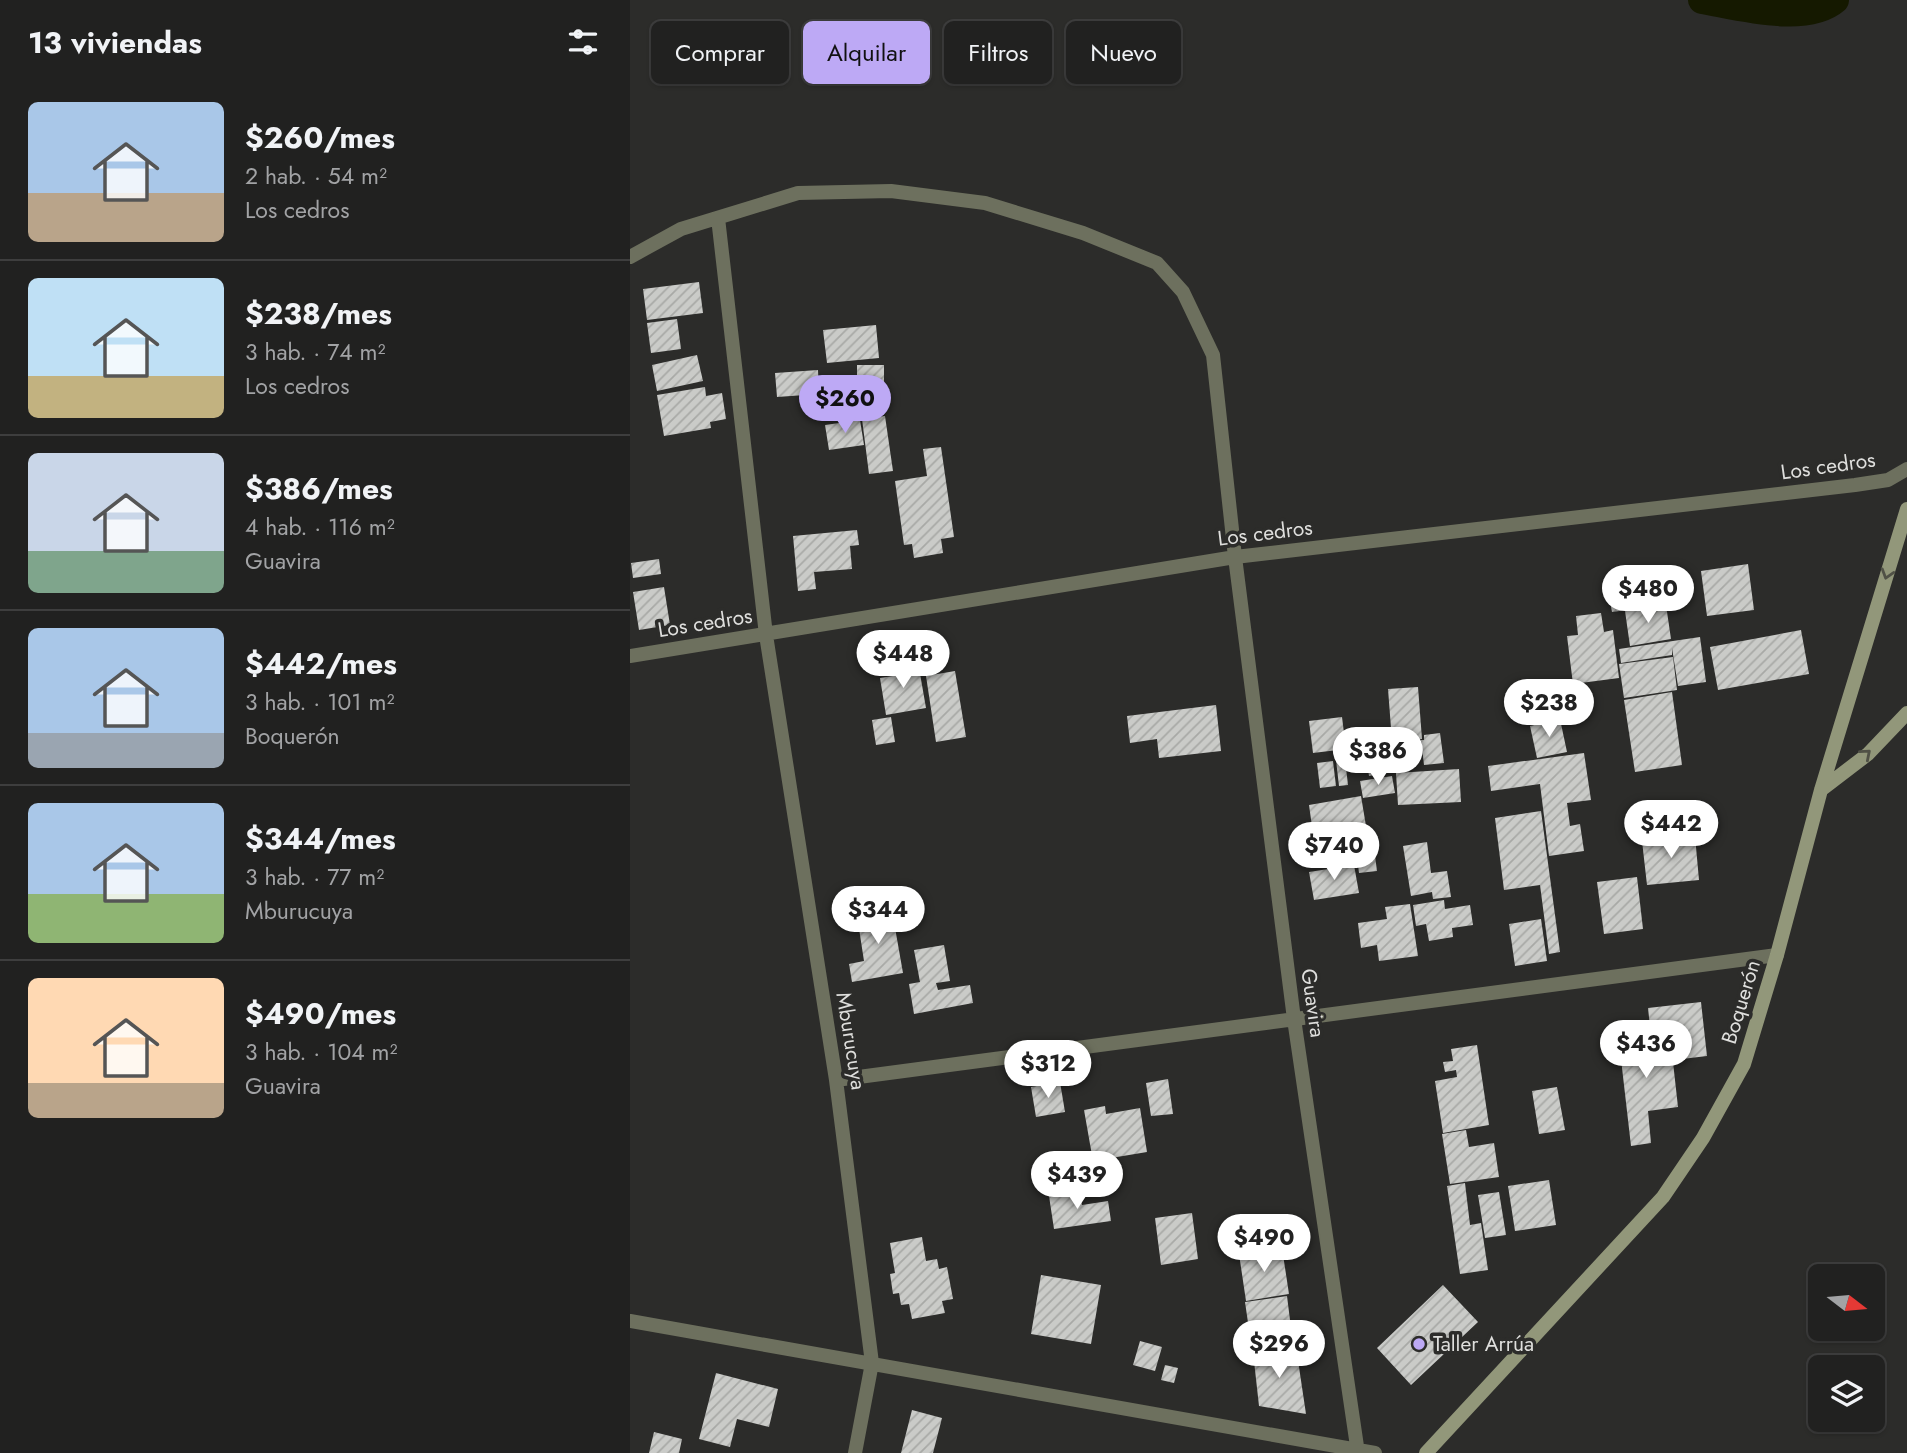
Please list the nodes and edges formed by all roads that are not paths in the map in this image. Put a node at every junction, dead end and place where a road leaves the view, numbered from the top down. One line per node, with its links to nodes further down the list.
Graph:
1 (718, 218): 2 (street, Guavira); 6 (street, Guavira); 7 (street, Mburucuya)
2 (630, 257)
3 (1907, 469): 6 (street, Los cedros)
4 (1907, 509): 5 (street, Boquerón)
5 (1903, 538): 10 (street, Boquerón, one-way to 10)
6 (1235, 557): 7 (street, Los cedros); 12 (street, Guavira)
7 (766, 635): 8 (street, Los cedros); 13 (street, Mburucuya)
8 (630, 656)
9 (1907, 713): 10 (street, one-way to 9)
10 (1821, 790): 11 (street, Boquerón)
11 (1777, 955): 12 (street); 19 (street, Boquerón)
12 (1294, 1019): 13 (street); 16 (street, Guavira)
13 (836, 1080): 15 (street, Mburucuya)
14 (630, 1321): 15 (street)
15 (872, 1363): 16 (street); 17 (street, Mburucuya)
16 (1357, 1451): 18 (street)
17 (855, 1453)
18 (1375, 1453)
19 (1426, 1453)

